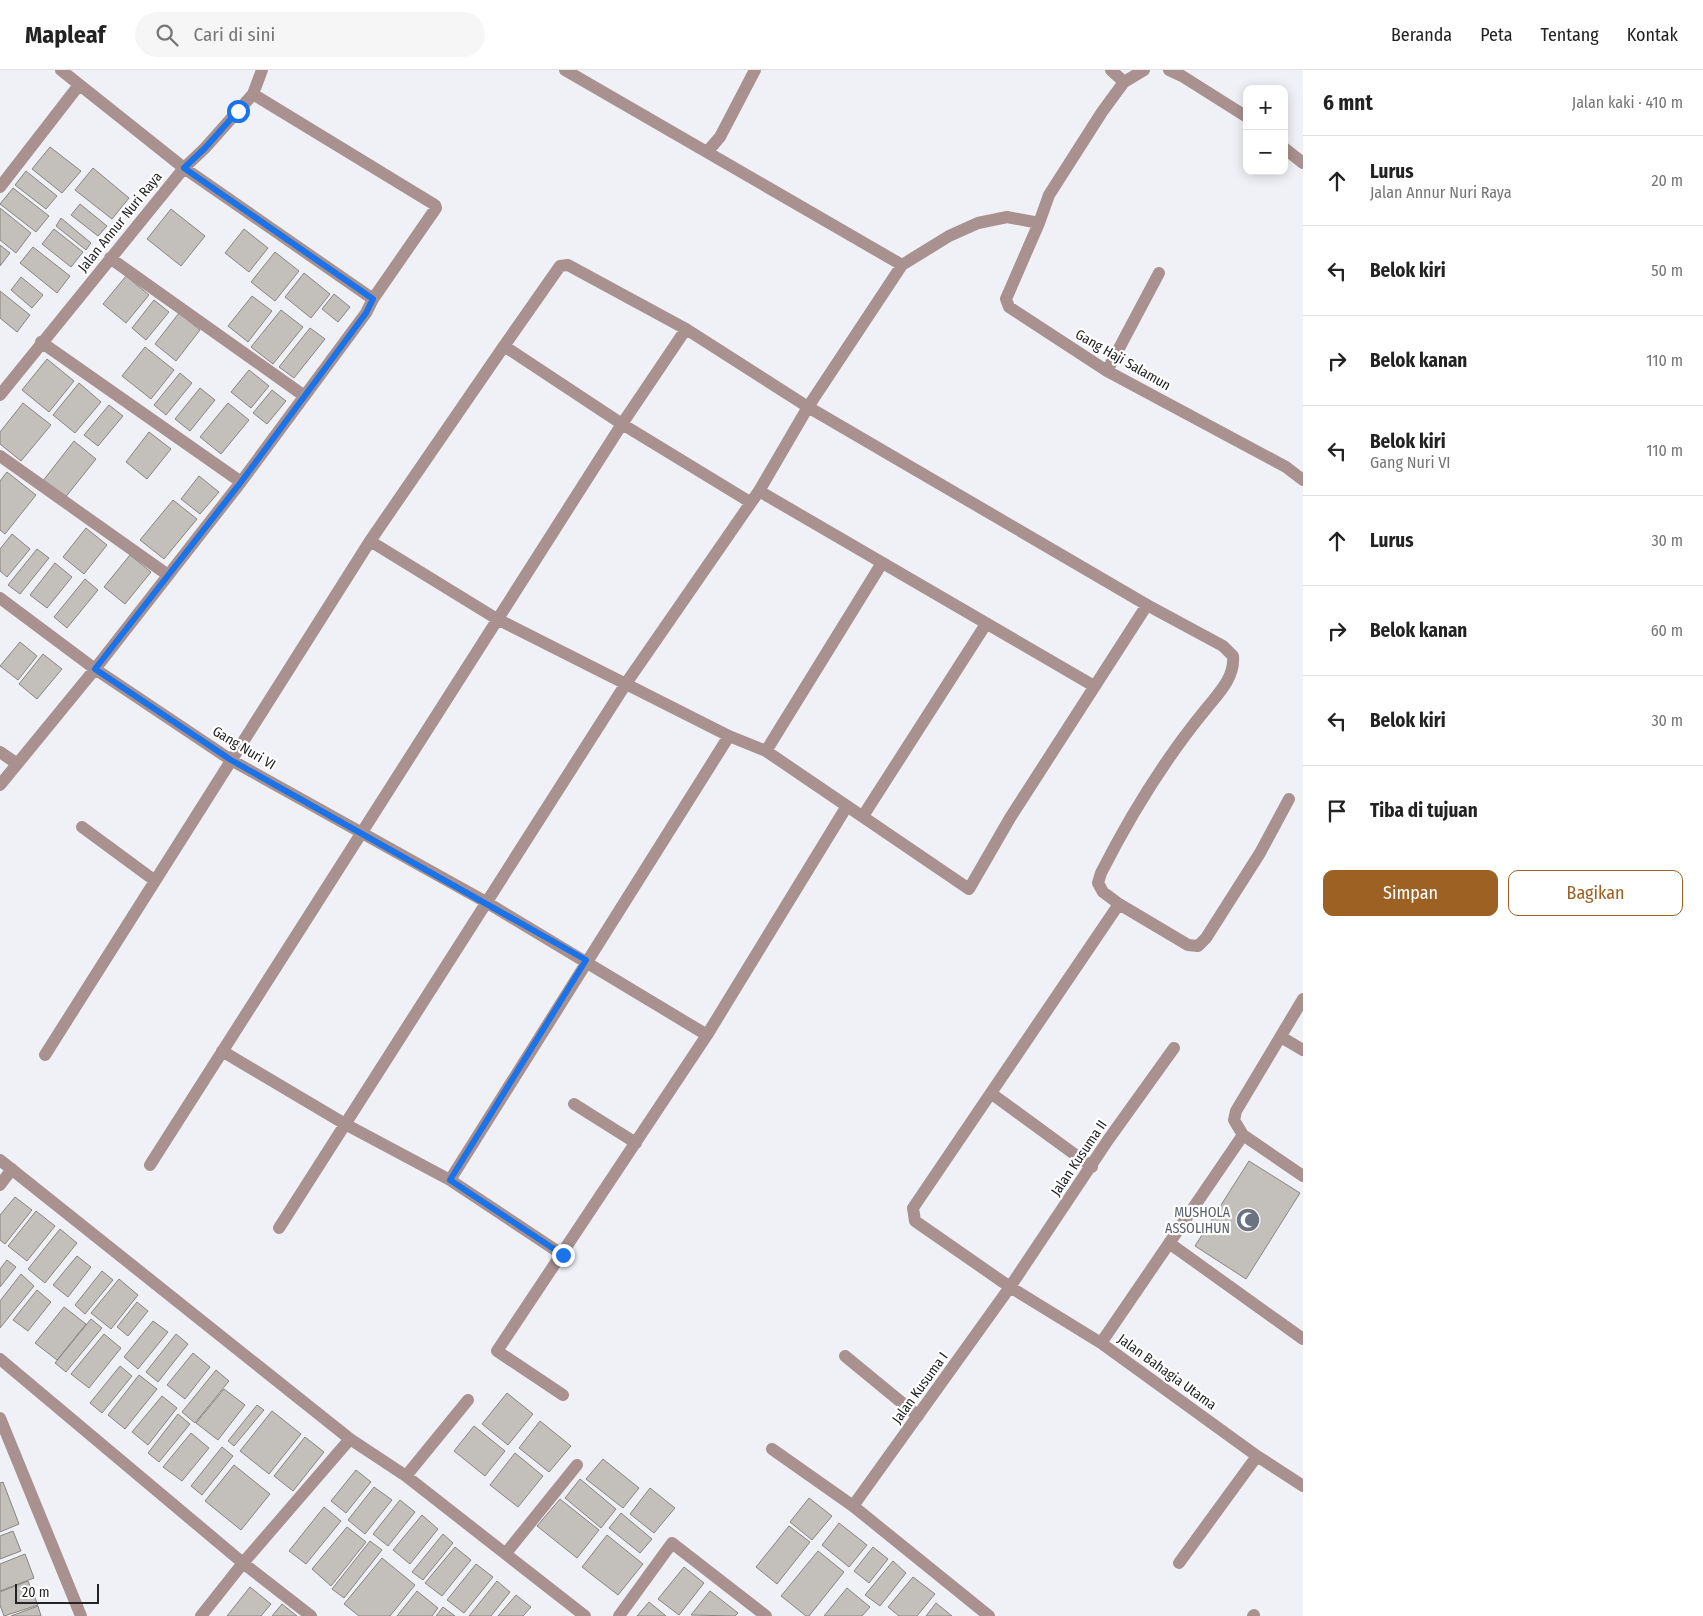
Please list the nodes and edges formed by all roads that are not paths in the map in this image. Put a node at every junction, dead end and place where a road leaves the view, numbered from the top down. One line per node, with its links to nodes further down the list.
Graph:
1 (61, 70): 9 (street)
2 (262, 70): 10 (street, Jalan Annur Nuri Raya)
3 (566, 70): 13 (street)
4 (754, 70): 13 (street)
5 (1111, 70): 8 (street)
6 (1144, 70): 8 (street)
7 (1169, 70): 11 (street)
8 (1124, 82): 17 (street)
9 (79, 85): 15 (street); 16 (street)
10 (253, 94): 15 (street, Jalan Annur Nuri Raya); 21 (street)
11 (1243, 114)
12 (1288, 151): 14 (street)
13 (707, 152): 19 (street)
14 (1303, 163)
15 (184, 168): 18 (street, Jalan Annur Nuri Raya); 21 (street)
16 (1, 185)
17 (1039, 223): 19 (street); 25 (street, Gang Haji Salamun)
18 (110, 258): 23 (street, Jalan Annur Nuri Raya); 27 (street)
19 (902, 265): 28 (street)
20 (1159, 273): 25 (street)
21 (373, 299): 27 (street)
22 (686, 329): 24 (street); 28 (street); 29 (street)
23 (41, 342): 26 (street, Jalan Annur Nuri Raya); 32 (street)
24 (504, 346): 29 (street); 35 (street)
25 (1107, 371): 31 (street, Gang Haji Salamun)
26 (0, 395)
27 (303, 395): 32 (street)
28 (808, 407): 33 (street); 39 (street)
29 (622, 424): 34 (street); 40 (street)
30 (0, 456): 37 (street)
31 (1303, 480)
32 (241, 482): 37 (street)
33 (759, 491): 34 (street); 36 (street)
34 (750, 502): 43 (street)
35 (370, 541): 40 (street); 48 (street)
36 (882, 563): 41 (street); 46 (street)
37 (168, 575): 42 (street)
38 (0, 598): 42 (street, Gang Nuri VI)
39 (1147, 605): 44 (street); 58 (street)
40 (496, 619): 43 (street); 55 (street)
41 (986, 624): 44 (street); 53 (street)
42 (95, 669): 48 (street, Gang Nuri VI); 49 (street)
43 (627, 682): 45 (street); 57 (street)
44 (1094, 686): 53 (street)
45 (729, 736): 46 (street); 59 (street)
46 (766, 751): 52 (street)
47 (0, 752): 49 (street)
48 (231, 760): 55 (street, Gang Nuri VI); 56 (street)
49 (16, 763): 50 (street)
50 (0, 785)
51 (1289, 799): 58 (street)
52 (847, 806): 53 (street); 61 (street)
53 (863, 816)
54 (82, 827): 56 (street)
55 (361, 831): 57 (street, Gang Nuri VI); 65 (street)
56 (154, 880): 66 (street)
57 (486, 902): 59 (street, Gang Nuri VI); 69 (street)
58 (1119, 904): 67 (street, Jalan Bahagia Utama)
59 (586, 960): 61 (street, Gang Nuri VI); 77 (street)
60 (1303, 999): 62 (street)
61 (707, 1035): 71 (street)
62 (1281, 1037): 64 (street); 70 (street)
63 (1174, 1048): 74 (street, Jalan Kusuma II)
64 (1303, 1050)
65 (222, 1051): 69 (street); 73 (street)
66 (45, 1055)
67 (992, 1094): 74 (street); 82 (street, Jalan Bahagia Utama)
68 (574, 1104): 71 (street)
69 (345, 1124): 77 (street); 79 (street)
70 (1243, 1135): 76 (street); 80 (street)
71 (636, 1143): 81 (street)
72 (0, 1160): 75 (street)
73 (150, 1165)
74 (1092, 1167): 82 (street, Jalan Kusuma II)
75 (12, 1170): 78 (street); 91 (street)
76 (1303, 1176)
77 (450, 1180): 81 (street)
78 (0, 1185)
79 (279, 1228)
80 (1169, 1244): 83 (street); 84 (street)
81 (563, 1255): 87 (street)
82 (1010, 1287): 84 (street, Jalan Bahagia Utama); 89 (street, Jalan Kusuma I)
83 (1303, 1339)
84 (1101, 1343): 93 (street, Jalan Bahagia Utama)
85 (845, 1356): 89 (street)
86 (0, 1358): 99 (street)
87 (563, 1395)
88 (468, 1400): 95 (street)
89 (918, 1416): 97 (street, Jalan Kusuma I)
90 (0, 1418): 101 (street)
91 (350, 1439): 95 (street); 99 (street)
92 (772, 1449): 97 (street)
93 (1257, 1456): 96 (street, Jalan Bahagia Utama); 100 (street)
94 (576, 1465): 98 (street)
95 (406, 1476): 98 (street)
96 (1303, 1486)
97 (853, 1506): 107 (street)
98 (506, 1553): 104 (street)
99 (243, 1563): 102 (street); 103 (street)
100 (1179, 1563)
101 (81, 1616)
102 (201, 1616)
103 (311, 1616)
104 (585, 1616)
105 (619, 1616): 106 (street)
106 (766, 1616)
107 (988, 1616)

